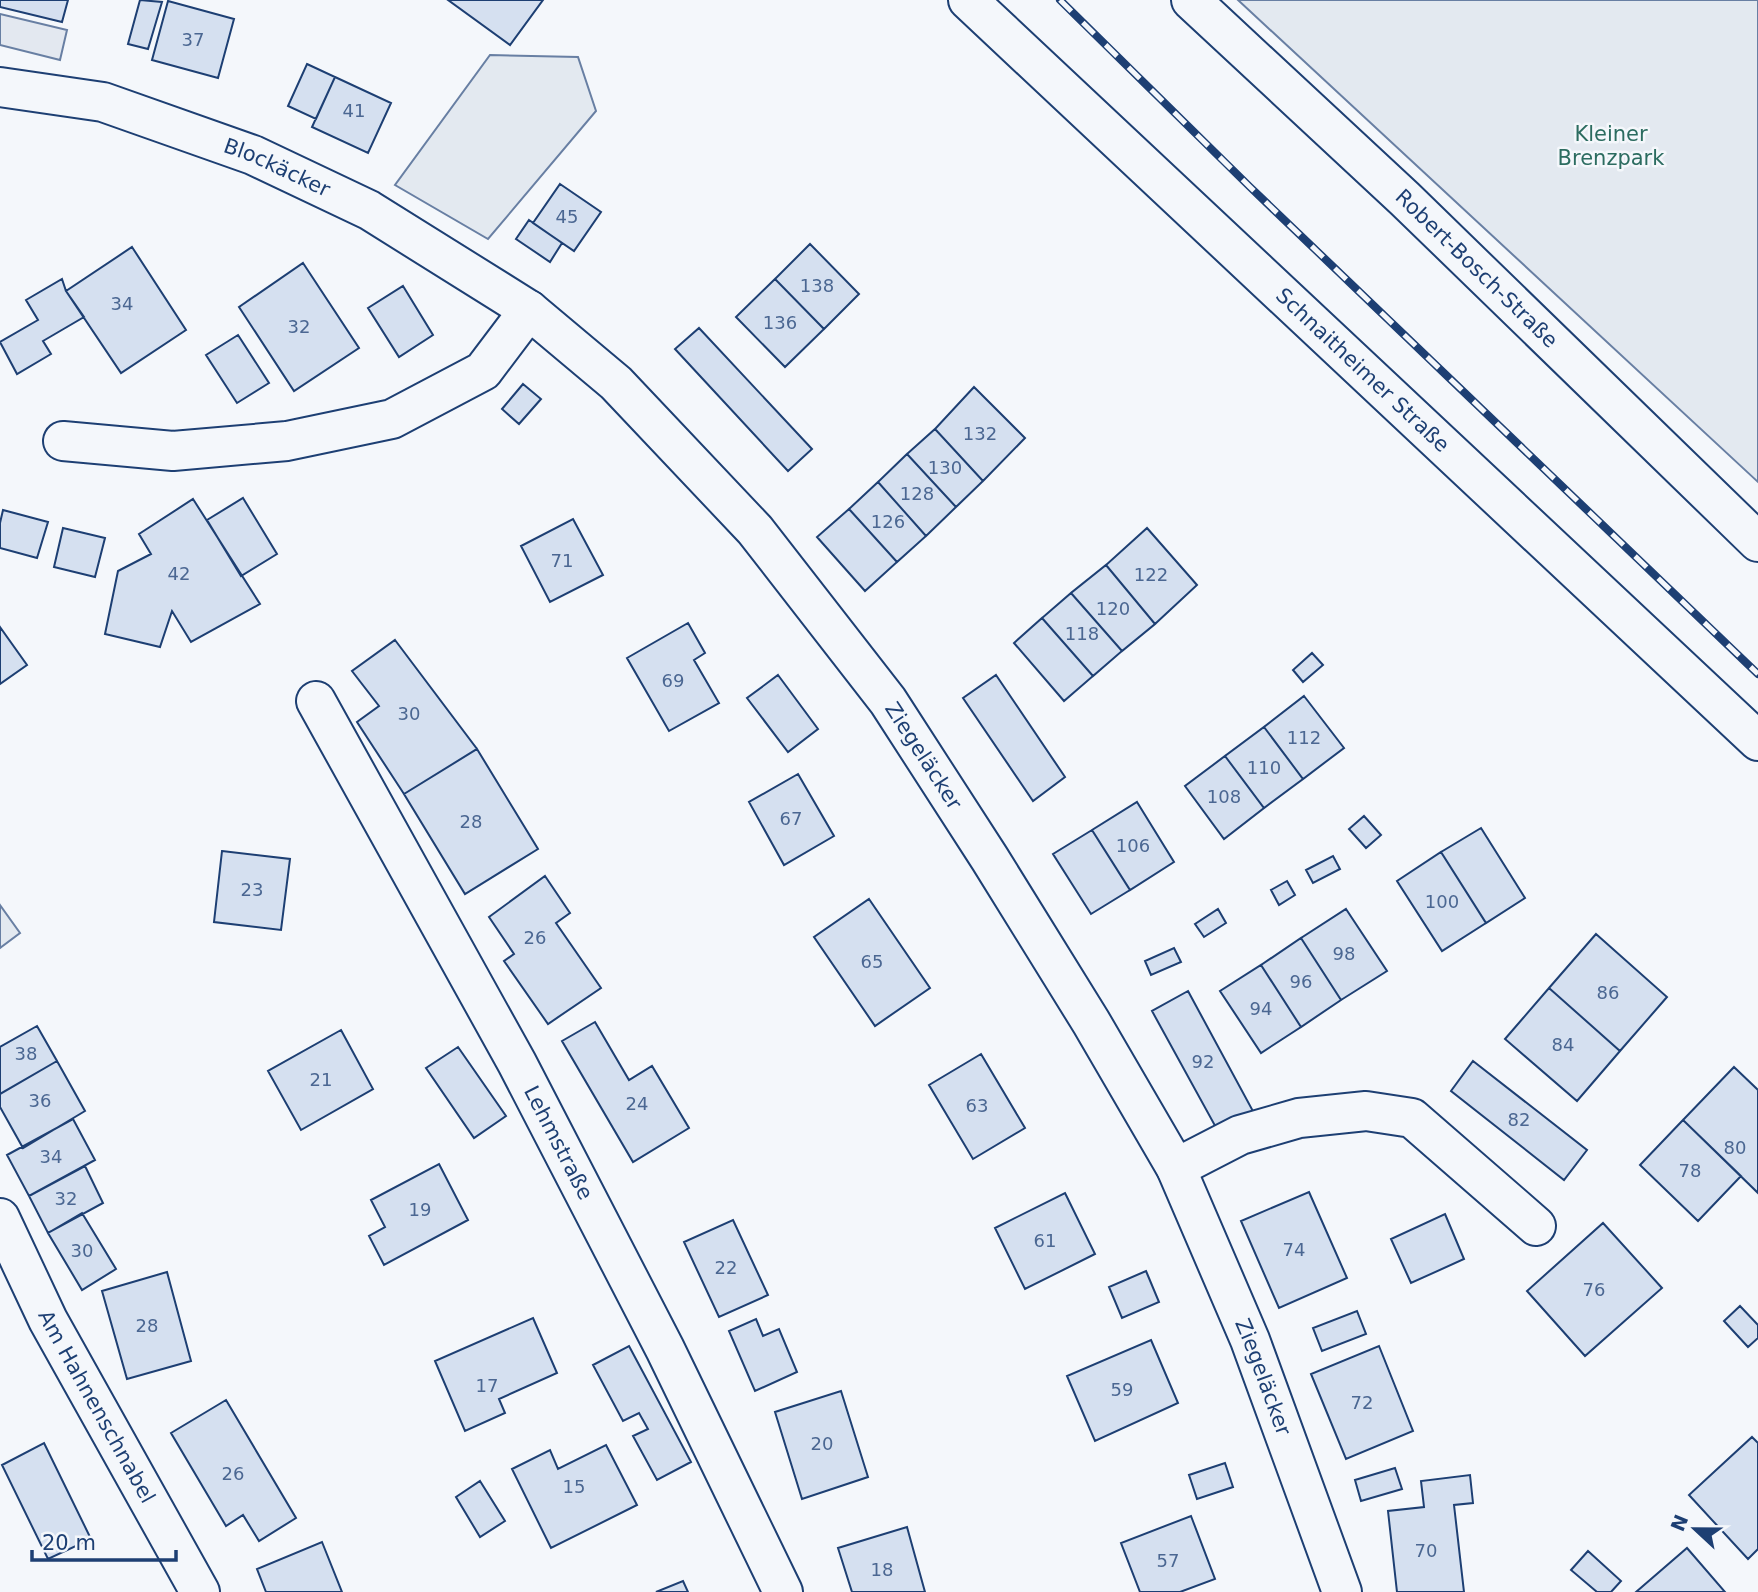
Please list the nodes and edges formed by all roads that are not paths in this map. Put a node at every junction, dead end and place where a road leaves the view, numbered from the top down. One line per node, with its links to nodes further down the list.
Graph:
1 (968, 0): 9 (street, Schnaitheimer Straße)
2 (1191, 0): 7 (street, Robert-Bosch-Straße)
3 (0, 87): 4 (street, Blockäcker)
4 (529, 310): 5 (street, Blockäcker); 6 (street)
5 (617, 383): 10 (street, Ziegeläcker)
6 (63, 441)
7 (1758, 542)
8 (316, 701): 14 (street, Lehmstraße)
9 (1758, 741)
10 (1176, 1168): 12 (street); 15 (street, Ziegeläcker)
11 (0, 1218): 13 (street, Am Hahnenschnabel)
12 (1536, 1226)
13 (200, 1592)
14 (783, 1592)
15 (1342, 1592)

